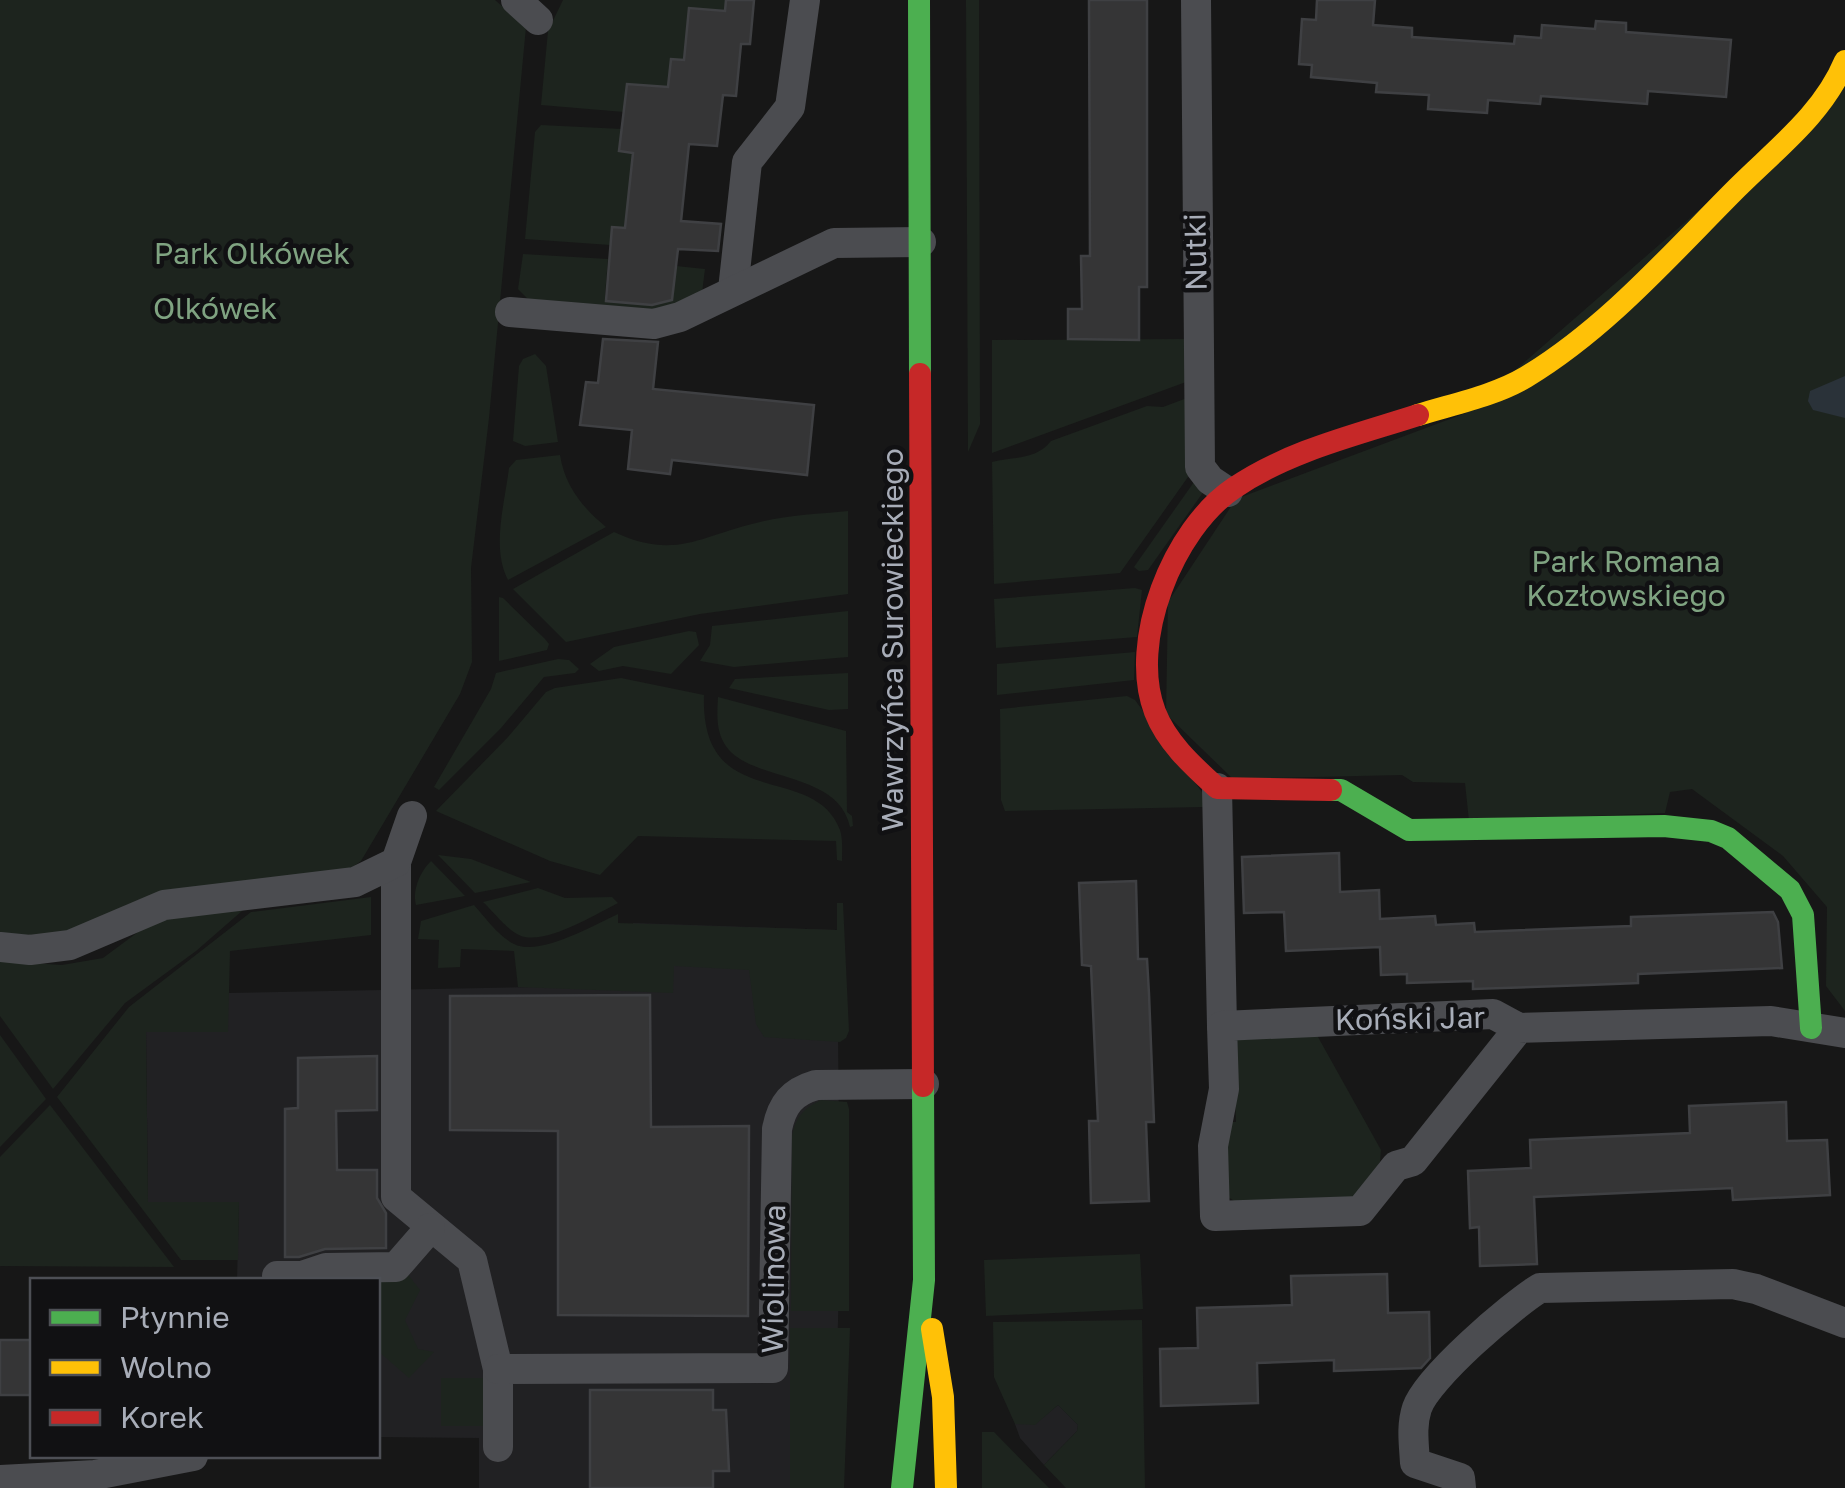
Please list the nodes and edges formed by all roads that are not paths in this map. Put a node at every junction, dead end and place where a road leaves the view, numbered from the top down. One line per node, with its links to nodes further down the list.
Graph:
1 (805, 0): 6 (street)
2 (919, 0): 5 (street, Wawrzyńca Surowieckiego)
3 (1196, 0): 8 (street, Nutki)
4 (1845, 62): 8 (street)
5 (921, 242): 6 (street); 17 (street, Wawrzyńca Surowieckiego)
6 (733, 290): 7 (street)
7 (510, 312)
8 (1228, 492): 9 (street)
9 (1217, 788): 13 (street); 15 (street)
10 (412, 816): 11 (street)
11 (396, 862): 12 (street); 18 (street)
12 (0, 947)
13 (1222, 1026): 14 (street, Koński Jar); 14 (street)
14 (1519, 1028): 15 (street, Koński Jar)
15 (1811, 1028): 16 (street, Koński Jar)
16 (1845, 1033)
17 (924, 1084): 20 (street, Wawrzyńca Surowieckiego); 22 (street, Wiolinowa)
18 (430, 1228): 19 (street); 22 (street)
19 (277, 1276)
20 (924, 1280): 26 (street, Wawrzyńca Surowieckiego); 27 (street, Wawrzyńca Surowieckiego)
21 (1845, 1324): 28 (street)
22 (498, 1369): 23 (street)
23 (498, 1447)
24 (184, 1458): 25 (street)
25 (0, 1480)
26 (902, 1488)
27 (946, 1488)
28 (1460, 1488)

